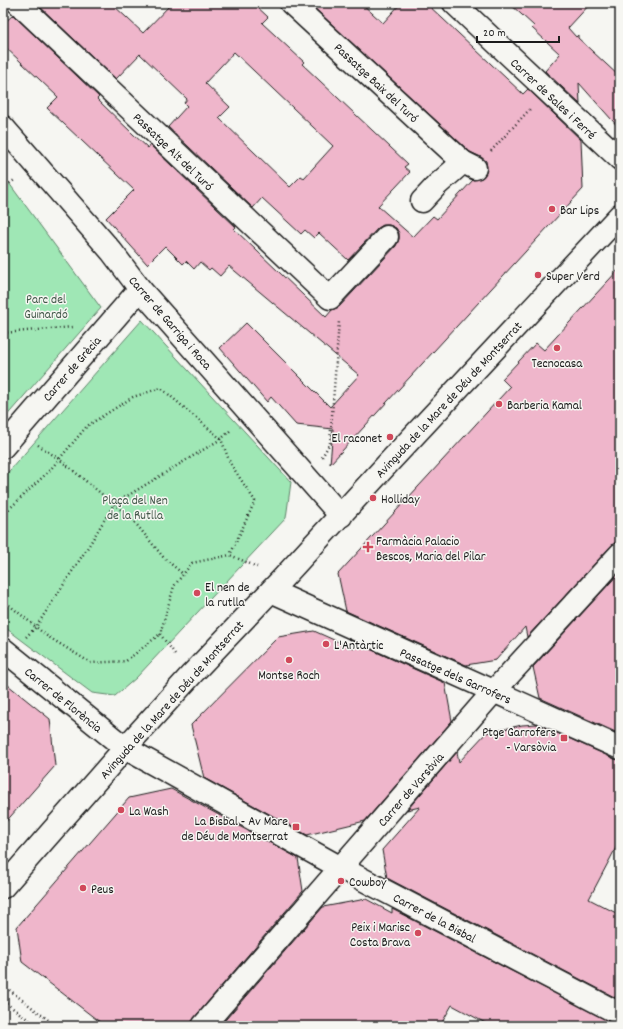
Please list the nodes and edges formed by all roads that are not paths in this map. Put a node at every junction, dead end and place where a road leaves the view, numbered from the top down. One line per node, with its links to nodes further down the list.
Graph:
1 (18, 3): 8 (street, Passatge Alt del Turó)
2 (291, 3): 6 (street, Passatge Baix del Turó)
3 (454, 3): 5 (street, Carrer de Sales i Ferré)
4 (3, 127): 9 (street, Carrer de Garriga i Roca)
5 (620, 159)
6 (422, 201)
7 (620, 215): 11 (street, Avinguda de la Mare de Déu de Montserrat)
8 (387, 237)
9 (140, 289): 10 (street, Carrer de Grècia); 11 (street, Carrer de Garriga i Roca)
10 (3, 447)
11 (341, 516): 13 (street, Avinguda de la Mare de Déu de Montserrat)
12 (620, 554): 15 (street, Carrer de Varsòvia)
13 (271, 591): 15 (street, Passatge dels Garrofers); 16 (street, Avinguda de la Mare de Déu de Montserrat)
14 (3, 649): 16 (street, Carrer de Florència)
15 (494, 691): 17 (street, Passatge dels Garrofers); 18 (street, Carrer de Varsòvia)
16 (125, 748): 18 (street, Carrer de la Bisbal); 19 (street, Avinguda de la Mare de Déu de Montserrat)
17 (620, 748)
18 (341, 868): 20 (street, Carrer de la Bisbal); 21 (street, Carrer de Varsòvia)
19 (3, 887)
20 (620, 1014)
21 (203, 1026)

